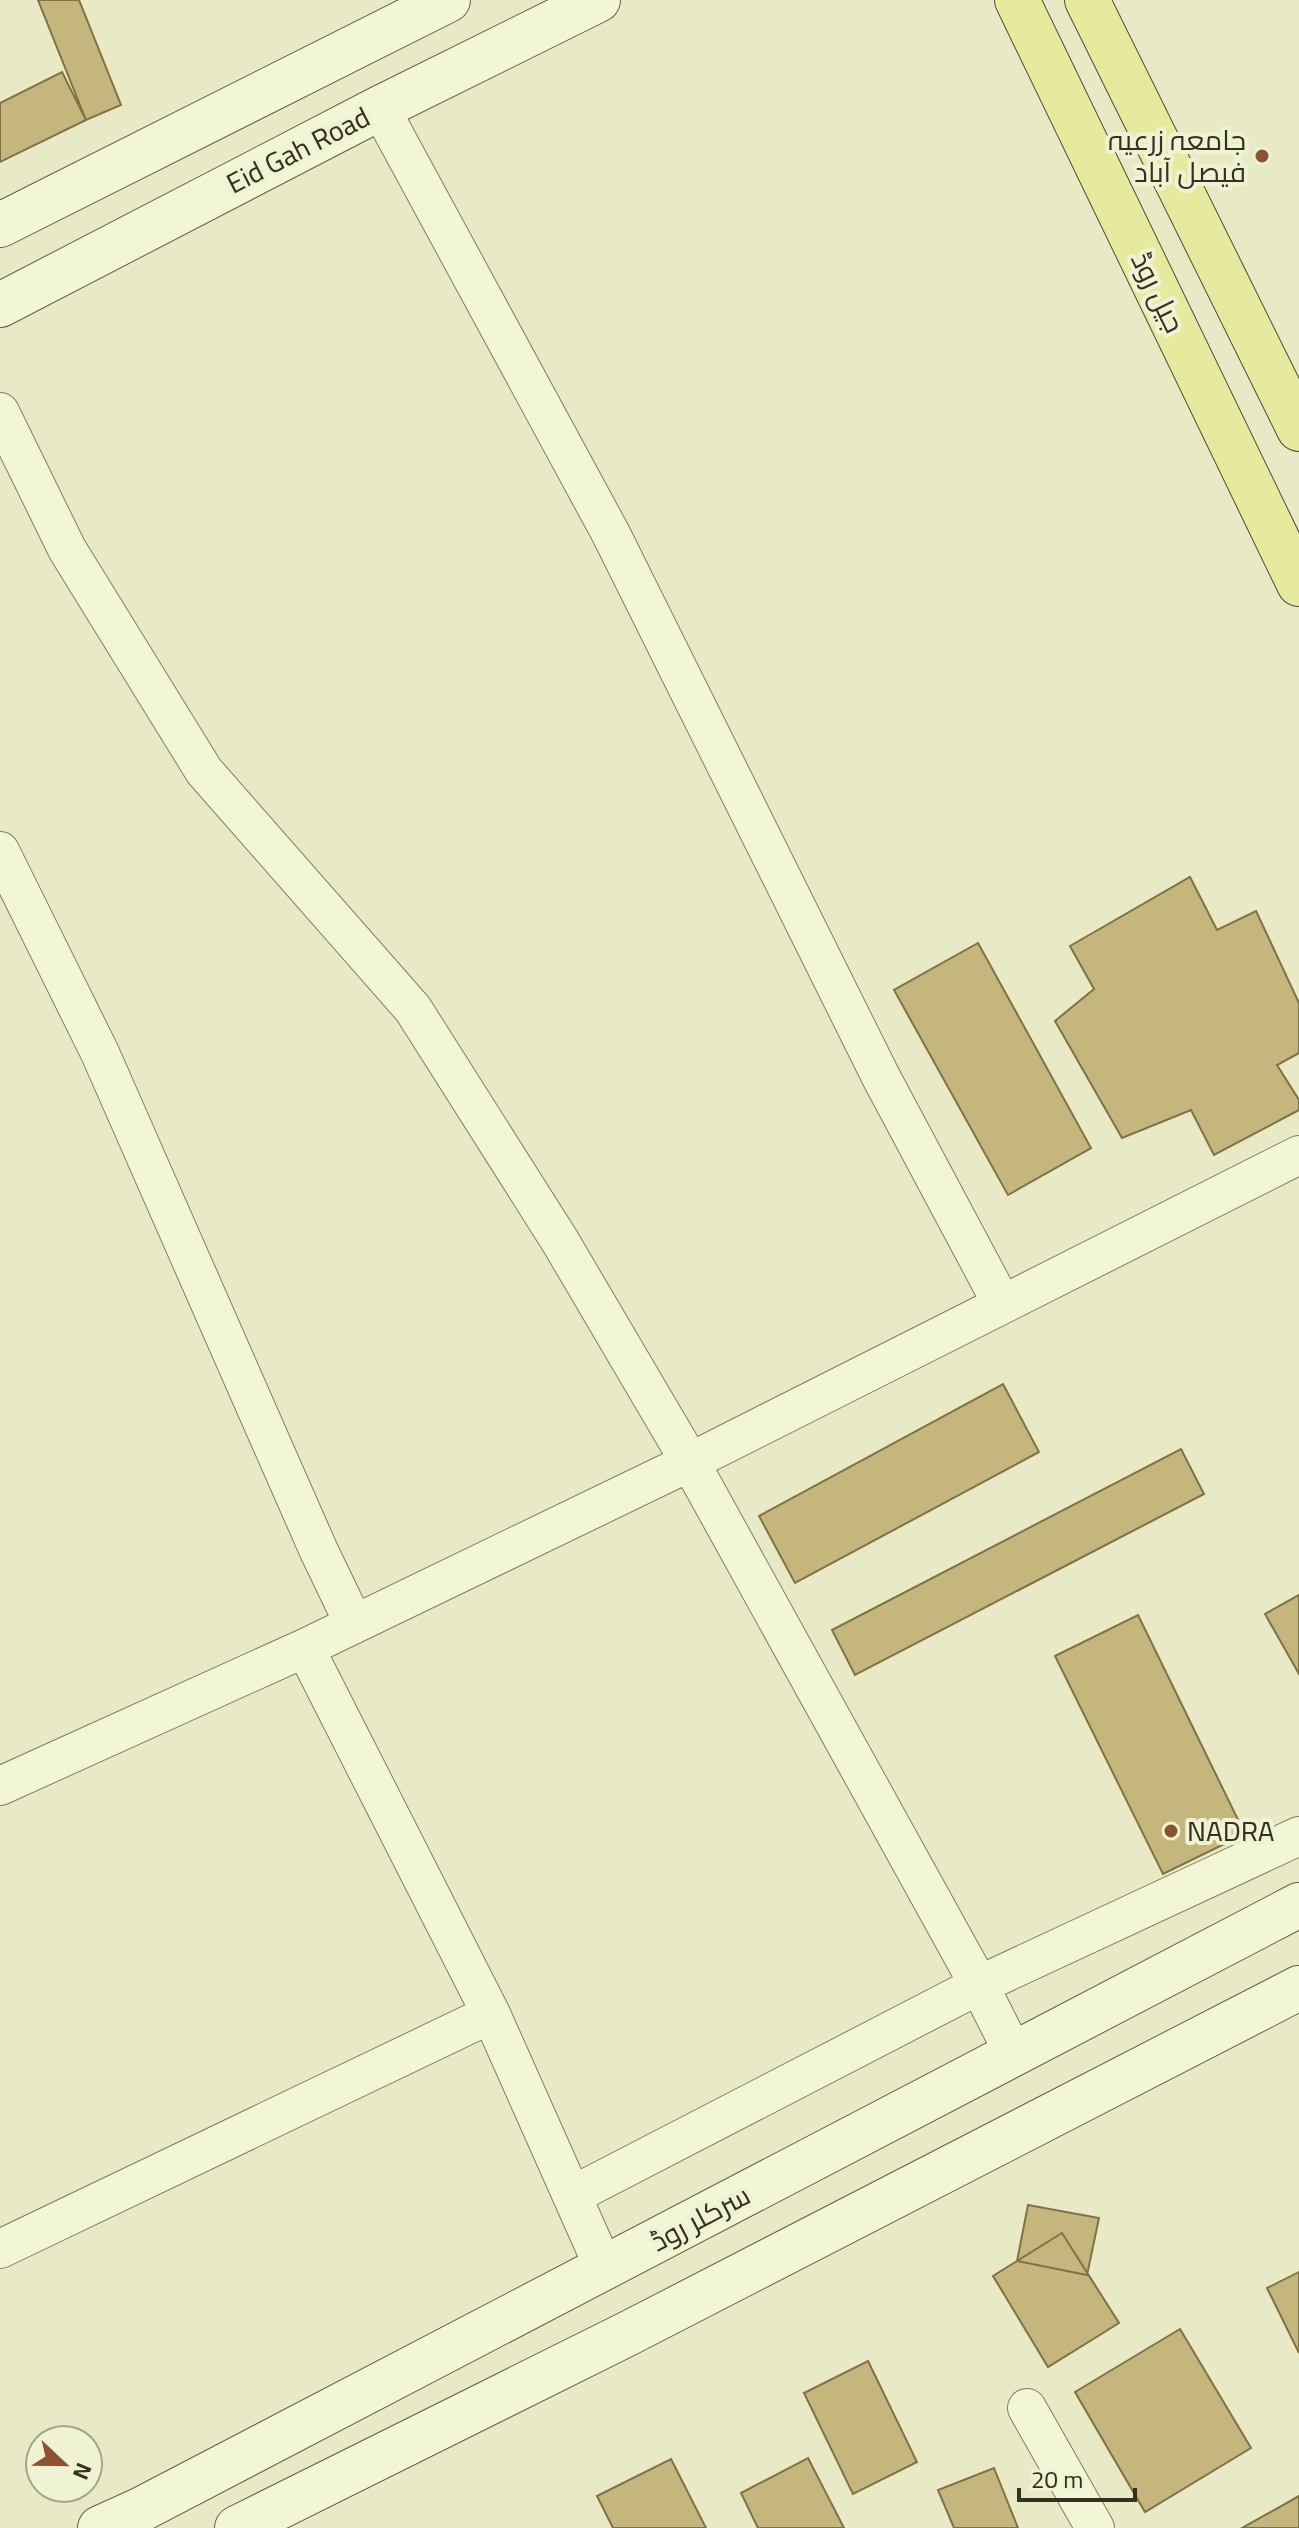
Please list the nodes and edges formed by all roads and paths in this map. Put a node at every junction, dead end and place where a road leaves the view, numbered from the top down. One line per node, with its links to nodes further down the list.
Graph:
1 (448, 0): 6 (main road)
2 (598, 0): 5 (main road, Eid Gah Road)
3 (1017, 0): 10 (main road, جیل روڈ)
4 (1087, 0): 9 (main road)
5 (380, 108): 7 (main road, Eid Gah Road); 13 (street)
6 (0, 225)
7 (0, 305)
8 (0, 412): 14 (street)
9 (1299, 429)
10 (1299, 584)
11 (0, 851): 15 (street)
12 (1299, 1155): 13 (street)
13 (1002, 1304): 14 (street)
14 (690, 1462): 15 (street); 20 (street)
15 (353, 1622): 16 (street)
16 (305, 1648): 17 (street); 22 (street)
17 (0, 1786)
18 (1299, 1836): 20 (street)
19 (1299, 1905): 23 (main road, سرکلر روڈ)
20 (979, 1985): 23 (street); 24 (street)
21 (1299, 1988): 29 (main road)
22 (491, 2014): 24 (street); 25 (street)
23 (1014, 2054): 26 (main road, سرکلر روڈ)
24 (573, 2195): 26 (street)
25 (0, 2249)
26 (604, 2268): 28 (main road, سرکلر روڈ)
27 (1027, 2408): 30 (street)
28 (100, 2528)
29 (237, 2528)
30 (1095, 2528)

